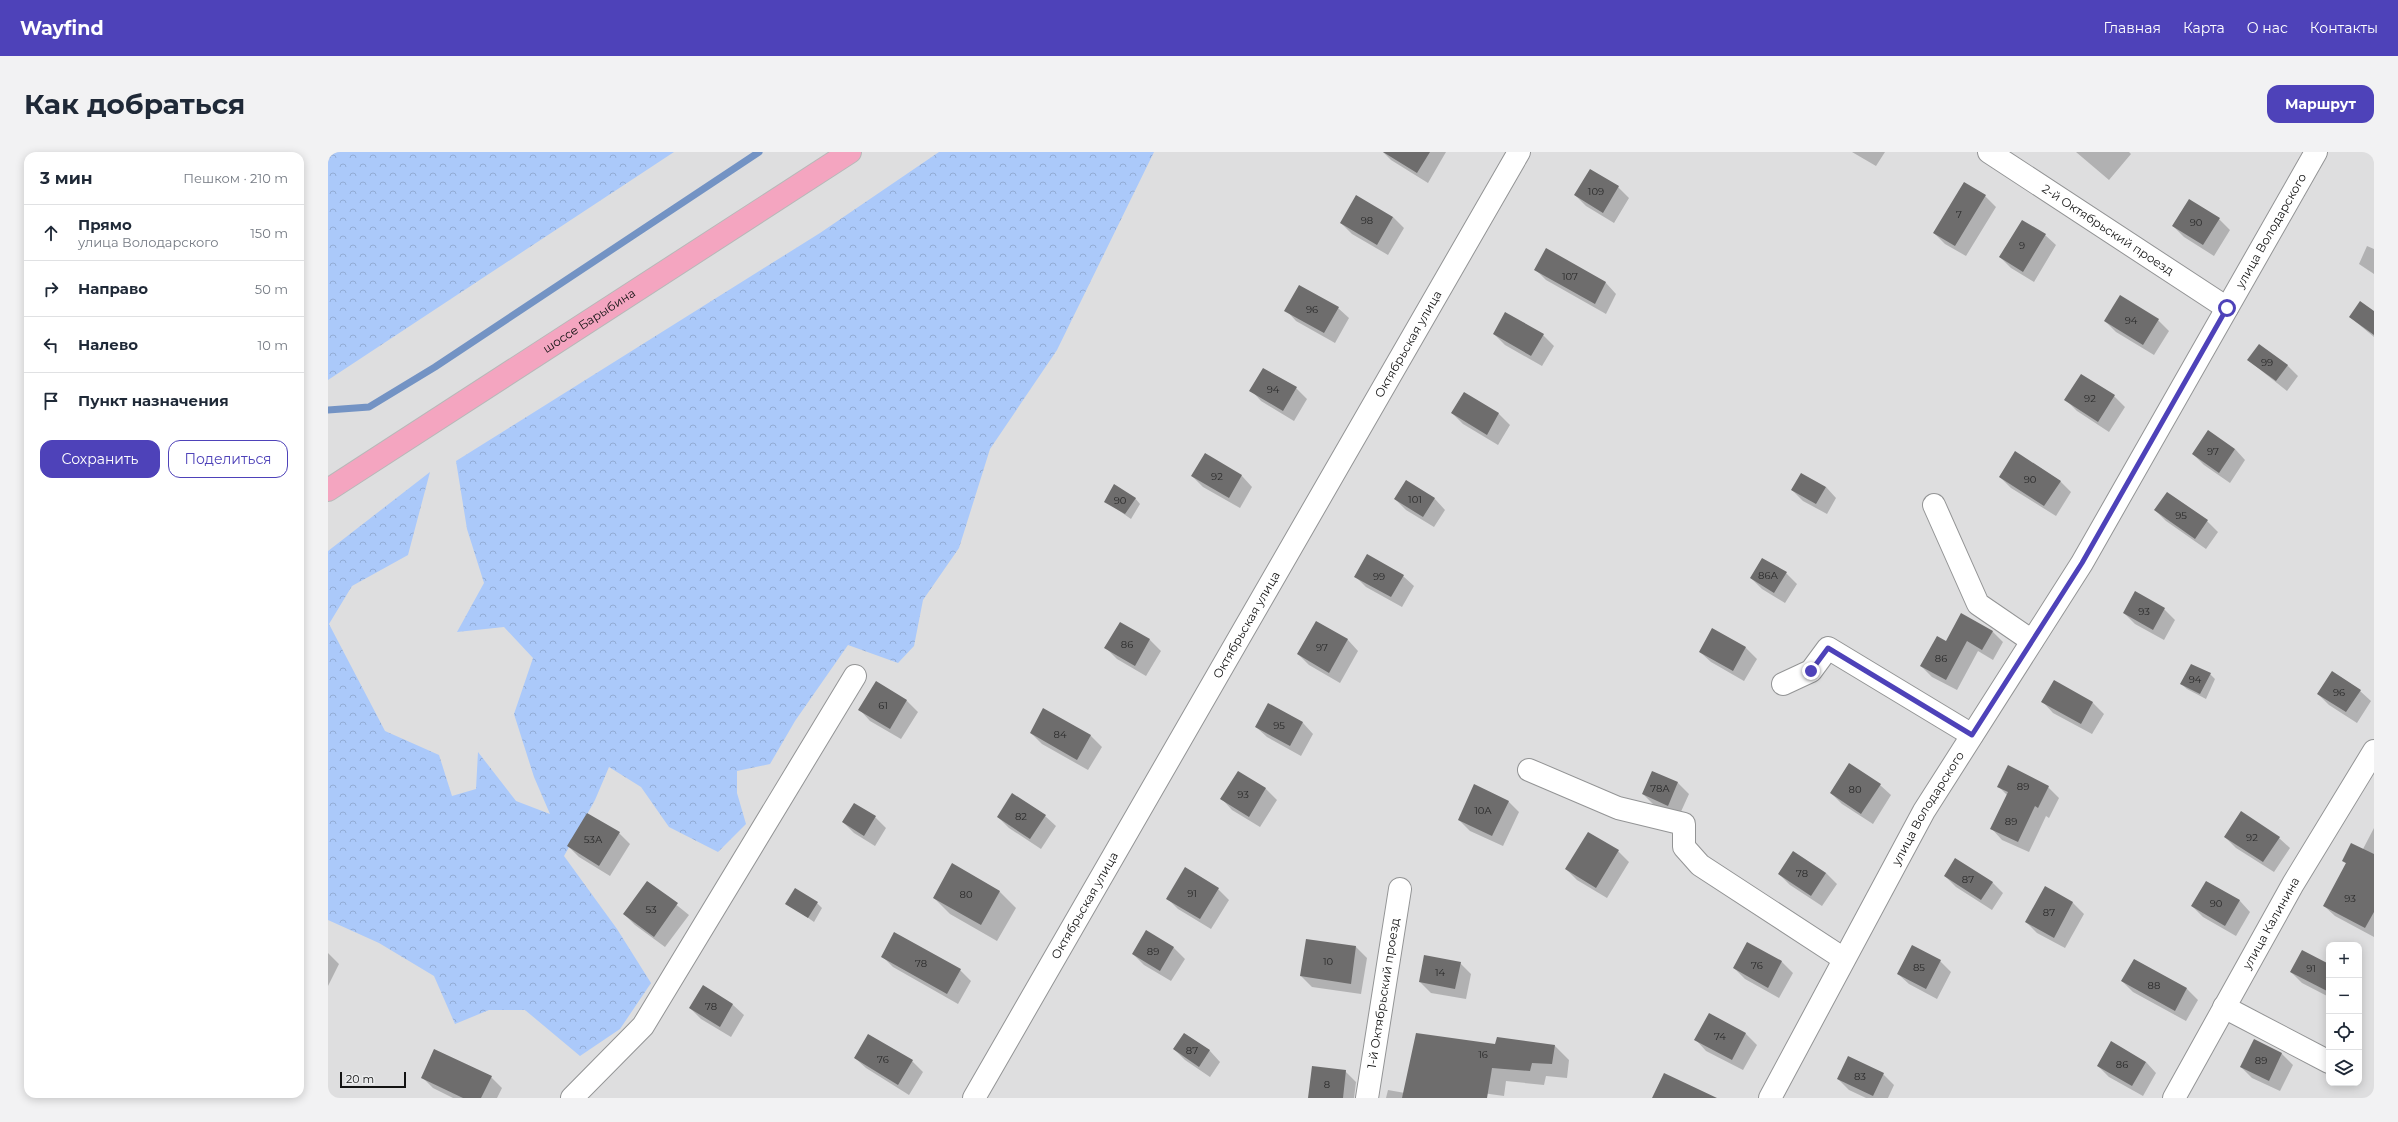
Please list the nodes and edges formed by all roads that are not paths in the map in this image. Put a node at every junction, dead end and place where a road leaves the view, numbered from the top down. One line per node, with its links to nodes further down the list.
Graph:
1 (850, 152): 6 (main road, шоссе Барыбина)
2 (1519, 152): 19 (street, Октябрьская улица)
3 (1989, 152): 5 (street, 2-й Октябрьский проезд)
4 (2316, 152): 5 (street, улица Володарского)
5 (2227, 308): 8 (street, улица Володарского)
6 (328, 490)
7 (1934, 505): 8 (street)
8 (2032, 641): 11 (street, улица Володарского)
9 (855, 676): 18 (street)
10 (1782, 684): 11 (street)
11 (1972, 735): 15 (street, улица Володарского)
12 (2374, 751): 16 (street, улица Калинина)
13 (1529, 770): 15 (street)
14 (1400, 889): 20 (street, 1-й Октябрьский проезд)
15 (1844, 959): 21 (street, улица Володарского)
16 (2224, 1007): 17 (street); 22 (street, улица Калинина)
17 (2326, 1060)
18 (572, 1098)
19 (974, 1098)
20 (1368, 1098)
21 (1770, 1098)
22 (2174, 1098)

